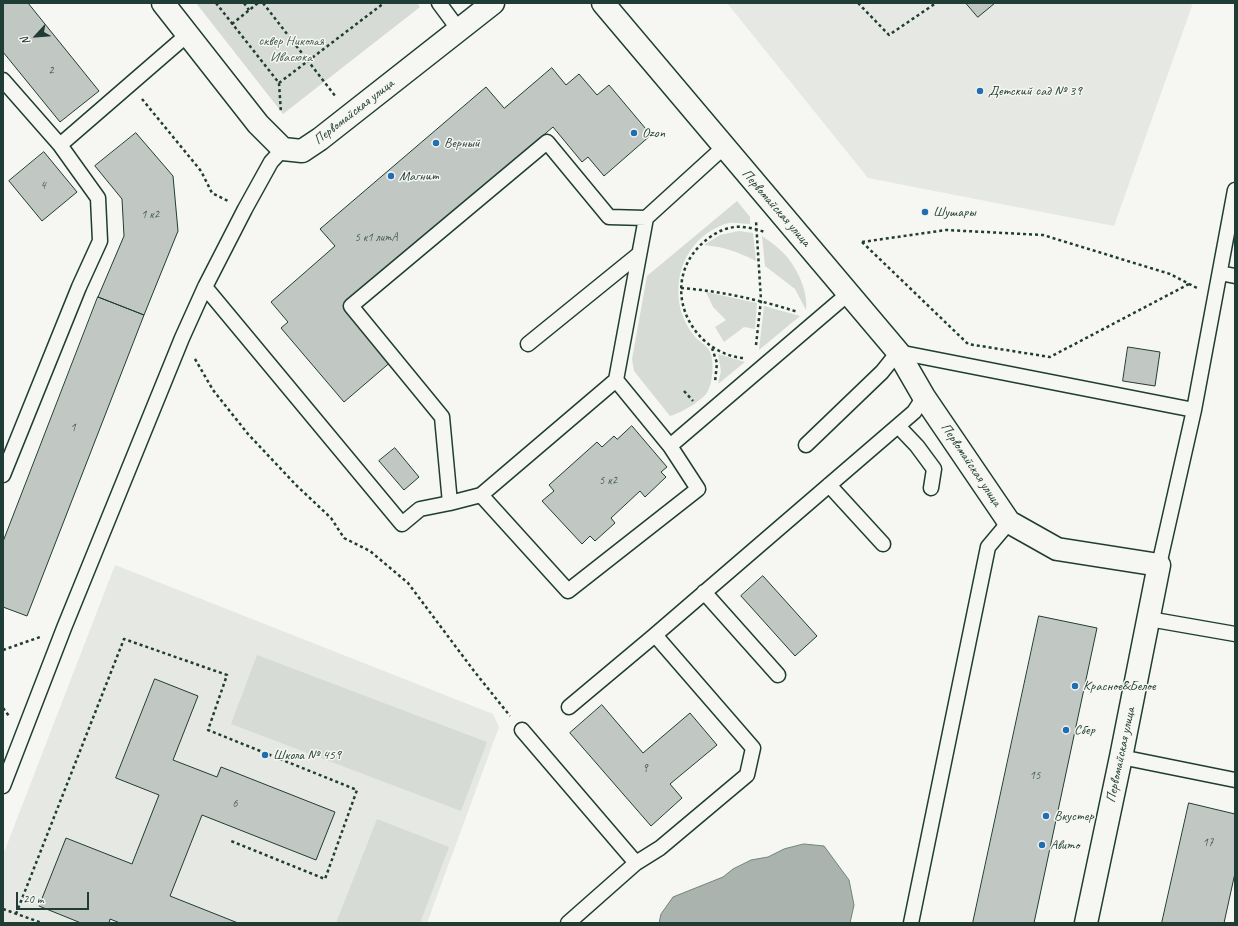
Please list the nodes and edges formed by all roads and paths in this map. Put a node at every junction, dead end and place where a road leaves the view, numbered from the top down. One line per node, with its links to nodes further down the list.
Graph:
1 (163, 3): 15 (street)
2 (216, 3): 13 (path)
3 (244, 3): 12 (path)
4 (258, 3): 12 (path)
5 (263, 3): 16 (path)
6 (384, 3): 16 (path)
7 (439, 3): 14 (lane)
8 (493, 3): 14 (street, Первомайская улица)
9 (603, 3): 21 (street, Первомайская улица)
10 (858, 3): 11 (path)
11 (936, 3)
12 (249, 10): 13 (path)
13 (232, 24): 16 (path)
14 (460, 30): 19 (street, Первомайская улица)
15 (187, 35): 18 (lane); 22 (street)
16 (308, 60): 19 (path)
17 (3, 80): 20 (lane)
18 (131, 85): 20 (lane); 24 (path)
19 (349, 115): 22 (street, Первомайская улица)
20 (60, 145): 54 (lane)
21 (724, 147): 26 (lane); 35 (street, Первомайская улица)
22 (284, 149): 24 (lane)
23 (1235, 190): 30 (lane)
24 (245, 209): 33 (lane)
25 (756, 214): 27 (path)
26 (646, 218): 29 (lane); 58 (lane)
27 (757, 229): 28 (path); 34 (path); 37 (path)
28 (771, 233)
29 (639, 254): 40 (lane); 45 (lane)
30 (1220, 273): 31 (lane); 36 (lane)
31 (1235, 276)
32 (1188, 284): 32 (path); 36 (path)
33 (205, 287): 39 (lane); 58 (lane)
34 (681, 288): 37 (path); 41 (path)
35 (850, 293): 43 (street, Первомайская улица); 53 (lane)
36 (1215, 297): 50 (lane)
37 (761, 300): 38 (path); 42 (path)
38 (801, 312)
39 (182, 338): 72 (path); 75 (lane)
40 (528, 344)
41 (712, 347): 44 (path); 46 (path)
42 (755, 352)
43 (898, 352): 48 (street, Первомайская улица); 50 (lane); 52 (lane)
44 (748, 358)
45 (616, 380): 53 (lane); 57 (lane)
46 (713, 388)
47 (684, 391): 49 (path)
48 (924, 397): 51 (lane); 59 (street, Первомайская улица)
49 (697, 406)
50 (1194, 410): 61 (lane)
51 (898, 426): 55 (lane); 56 (lane)
52 (806, 445)
53 (670, 446): 57 (lane)
54 (3, 475)
55 (829, 485): 60 (lane); 62 (lane)
56 (931, 488)
57 (481, 495): 58 (lane)
58 (450, 503)
59 (1009, 522): 61 (street, Первомайская улица); 82 (lane)
60 (883, 544)
61 (1159, 565): 63 (street, Первомайская улица)
62 (704, 592): 65 (lane); 68 (lane)
63 (1148, 619): 64 (lane); 73 (street, Первомайская улица)
64 (1235, 634)
65 (655, 635): 69 (lane); 77 (lane)
66 (37, 638): 67 (path)
67 (3, 650)
68 (778, 675)
69 (569, 707)
70 (3, 708): 71 (path)
71 (12, 719)
72 (522, 730): 77 (lane)
73 (1121, 757): 74 (lane); 83 (street, Первомайская улица)
74 (1235, 780)
75 (3, 786)
76 (231, 842): 79 (path)
77 (636, 863): 81 (lane)
78 (3, 909): 79 (path)
79 (16, 914): 80 (path)
80 (42, 923)
81 (568, 923)
82 (911, 923)
83 (1086, 923)

